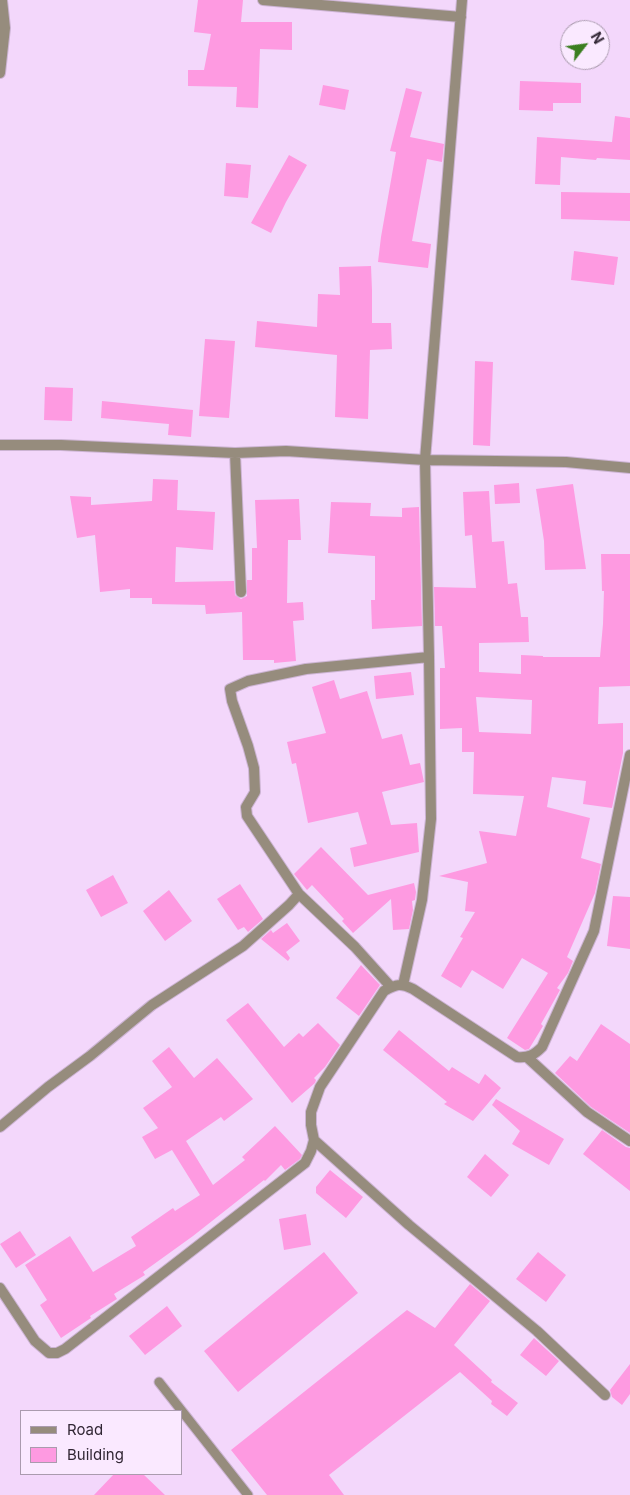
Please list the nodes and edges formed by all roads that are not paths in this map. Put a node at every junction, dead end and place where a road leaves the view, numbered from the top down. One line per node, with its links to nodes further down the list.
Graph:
1 (2, 0): 5 (street)
2 (263, 0): 4 (street)
3 (462, 0): 4 (street)
4 (461, 17): 8 (street)
5 (0, 73)
6 (0, 446): 7 (street)
7 (234, 453): 8 (street); 10 (street)
8 (425, 460): 9 (street); 11 (street)
9 (630, 468)
10 (241, 592)
11 (429, 657): 13 (street); 14 (street)
12 (630, 755): 16 (street)
13 (299, 894): 15 (street); 17 (street)
14 (403, 985): 15 (street); 16 (street)
15 (391, 987): 18 (street)
16 (528, 1058): 19 (street)
17 (0, 1127)
18 (314, 1140): 20 (street); 22 (street)
19 (630, 1141)
20 (0, 1288)
21 (159, 1382): 23 (lane)
22 (605, 1395)
23 (181, 1410)
24 (182, 1411): 25 (lane)
25 (248, 1495)

